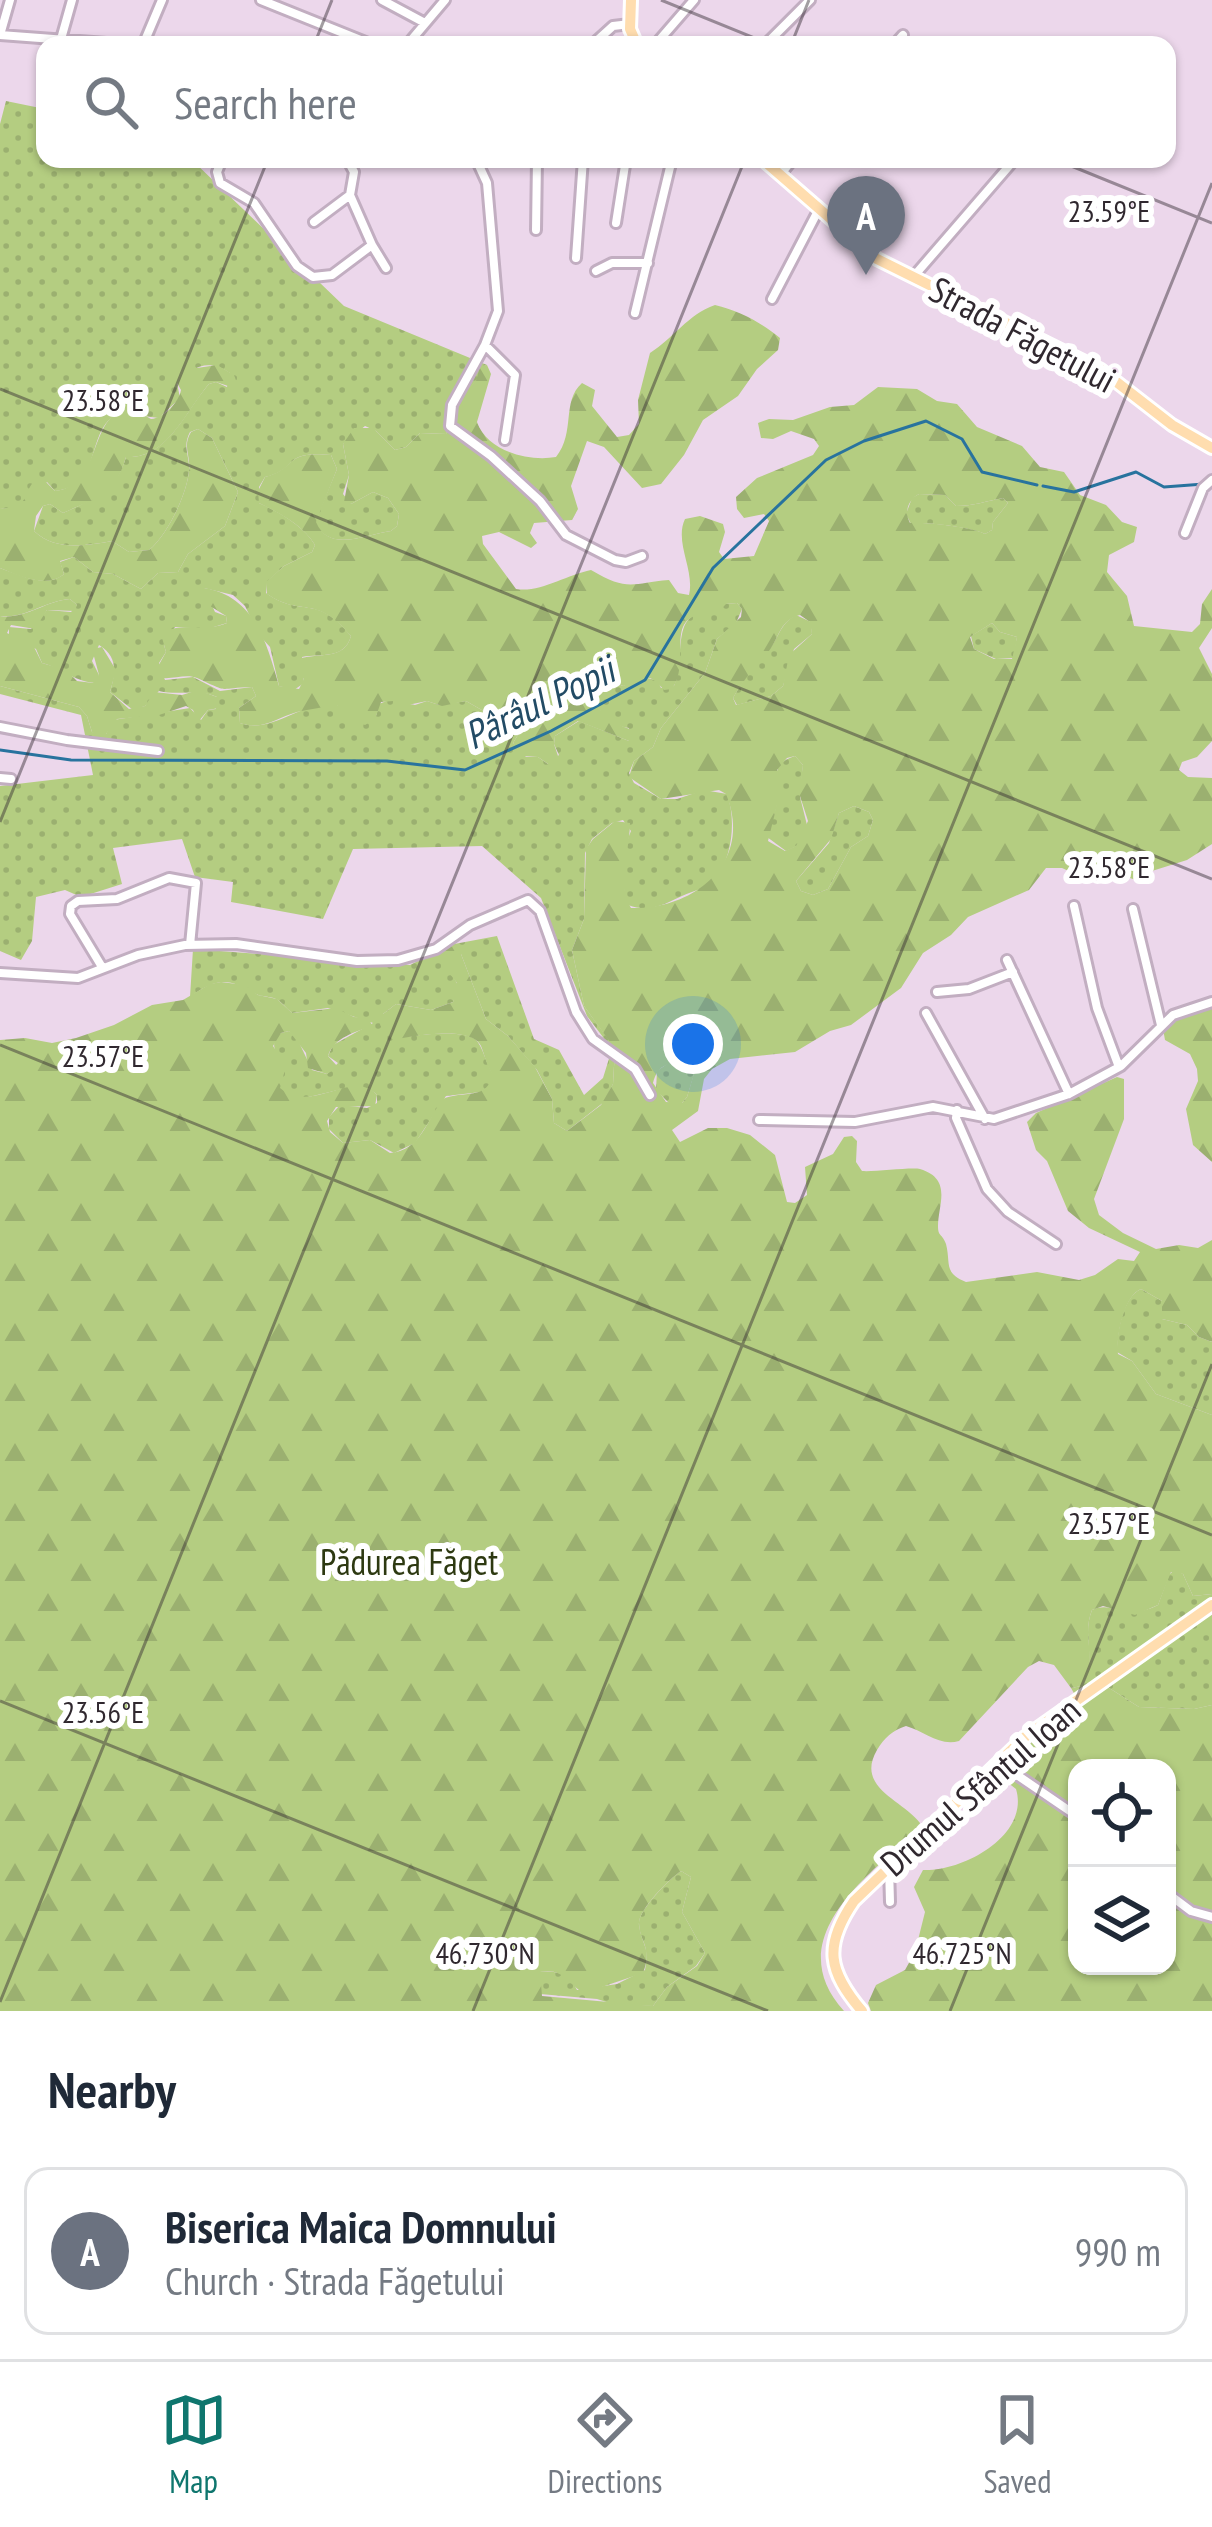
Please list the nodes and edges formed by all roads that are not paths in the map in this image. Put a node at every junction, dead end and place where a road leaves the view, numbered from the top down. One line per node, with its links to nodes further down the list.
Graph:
1 (10, 0): 12 (street)
2 (72, 0): 13 (street)
3 (162, 0): 14 (street)
4 (261, 0): 15 (street)
5 (382, 0): 10 (street)
6 (445, 0): 10 (street)
7 (632, 0): 11 (main road)
8 (694, 0): 19 (street)
9 (810, 0): 20 (street)
10 (425, 23): 16 (street)
11 (630, 24): 17 (street); 18 (main road)
12 (0, 35): 21 (street)
13 (62, 36)
14 (147, 36)
15 (351, 36)
16 (414, 36)
17 (602, 36)
18 (635, 36)
19 (663, 36)
20 (774, 36)
21 (36, 38)
22 (219, 168): 42 (street)
23 (352, 168): 37 (street)
24 (481, 168): 34 (street)
25 (486, 168): 34 (street)
26 (537, 168): 41 (street)
27 (582, 168): 43 (street)
28 (623, 168): 36 (street)
29 (624, 168): 40 (street)
30 (670, 168): 44 (street)
31 (772, 168): 35 (main road, Strada Făgetului)
32 (786, 168): 35 (street)
33 (1007, 168): 47 (street)
34 (485, 175): 50 (street)
35 (780, 175): 38 (main road, Strada Făgetului)
36 (619, 186)
37 (350, 195): 39 (street); 42 (street)
38 (819, 209): 47 (main road, Strada Făgetului); 48 (street)
39 (314, 222)
40 (616, 223)
41 (536, 230)
42 (372, 245): 45 (street)
43 (576, 258)
44 (648, 263): 46 (street); 49 (street)
45 (386, 268)
46 (596, 271)
47 (914, 276): 52 (main road, Strada Făgetului)
48 (772, 299)
49 (635, 313)
50 (485, 345): 51 (street); 55 (street)
51 (505, 440)
52 (1212, 448)
53 (1212, 480): 54 (street)
54 (1185, 533)
55 (642, 556)
56 (0, 727): 57 (street)
57 (158, 751)
58 (0, 778): 59 (street)
59 (11, 779)
60 (1074, 906): 71 (street)
61 (1133, 909): 70 (street)
62 (190, 945): 64 (street); 64 (street); 73 (street)
63 (1007, 961): 66 (street)
64 (102, 967): 65 (street)
65 (0, 973)
66 (1013, 973): 67 (street); 72 (street)
67 (937, 992)
68 (1212, 1002): 70 (street)
69 (926, 1012): 76 (street)
70 (1161, 1025): 71 (street)
71 (1119, 1067): 72 (street)
72 (1069, 1094): 76 (street)
73 (650, 1095)
74 (957, 1110): 75 (street); 76 (street); 77 (street)
75 (759, 1120)
76 (985, 1120)
77 (1056, 1244)
78 (1212, 1605): 79 (main road, Drumul Sfântul Ioan)
79 (998, 1762): 80 (street); 81 (main road, Drumul Sfântul Ioan)
80 (1068, 1810)
81 (890, 1866): 83 (street); 85 (main road, Drumul Sfântul Ioan)
82 (1176, 1900): 84 (street)
83 (890, 1902)
84 (1212, 1918)
85 (862, 2011)

